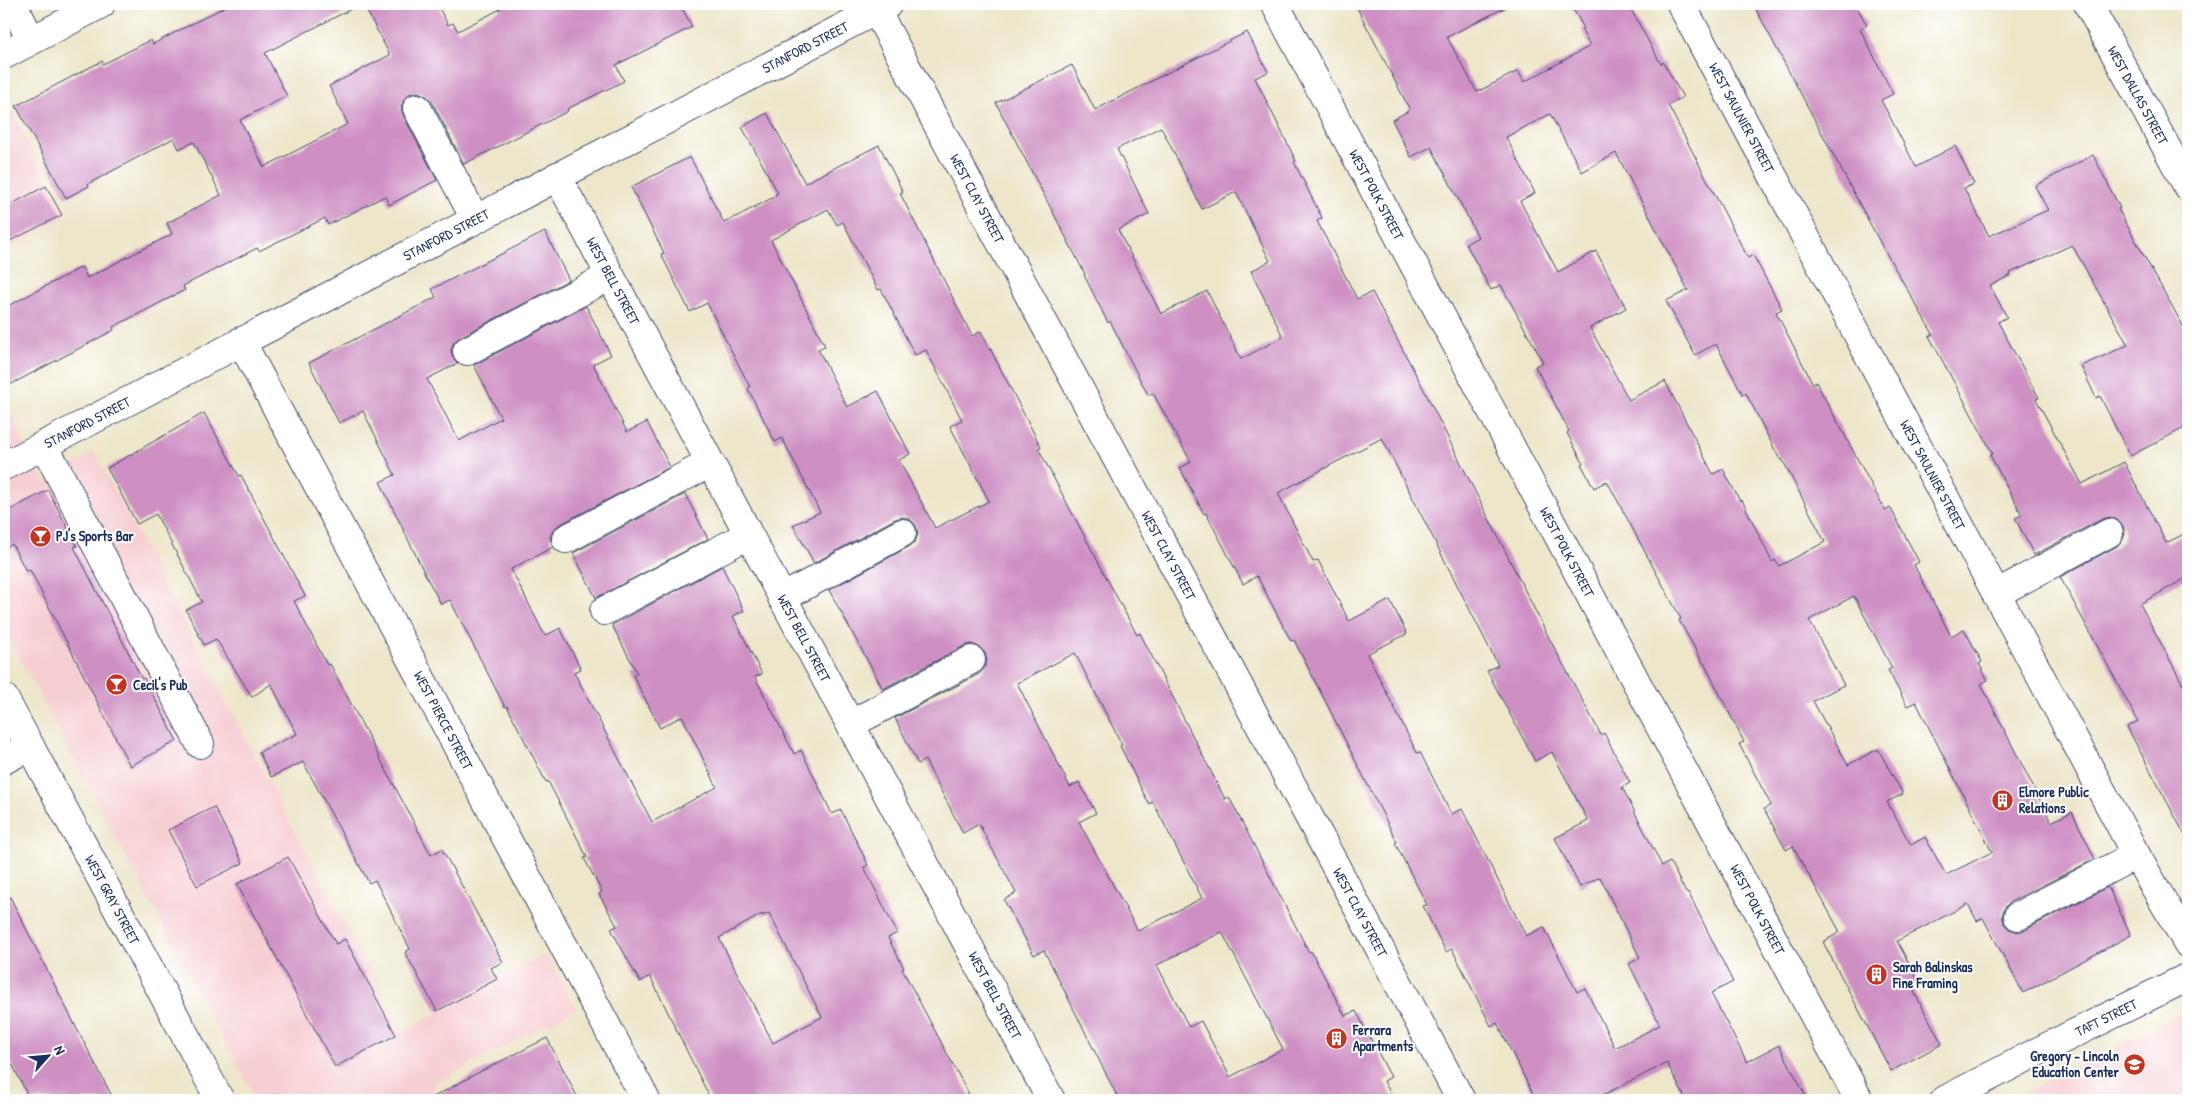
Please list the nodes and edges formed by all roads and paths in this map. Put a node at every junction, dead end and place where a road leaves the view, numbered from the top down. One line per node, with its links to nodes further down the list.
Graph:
1 (12, 4): 8 (street)
2 (101, 4): 7 (street)
3 (1275, 4): 41 (street, WEST POLK STREET)
4 (1681, 4): 24 (street, WEST SAULNIER STREET)
5 (2088, 4): 12 (street, WEST DALLAS STREET)
6 (882, 7): 11 (street, STANFORD STREET); 40 (street, WEST CLAY STREET)
7 (60, 13): 8 (street)
8 (32, 40): 9 (street)
9 (4, 55)
10 (417, 108): 13 (street)
11 (557, 176): 13 (street, STANFORD STREET); 14 (street, WEST BELL STREET)
12 (2188, 187)
13 (475, 219): 15 (street, STANFORD STREET)
14 (610, 276): 16 (street); 18 (street, WEST BELL STREET)
15 (241, 341): 17 (street, STANFORD STREET); 38 (street, WEST PIERCE STREET)
16 (467, 352)
17 (44, 445): 19 (street, STANFORD STREET); 30 (street)
18 (710, 463): 22 (street, WEST BELL STREET); 23 (street)
19 (4, 466)
20 (902, 533): 25 (street)
21 (2109, 533): 24 (street)
22 (748, 534): 25 (street, WEST BELL STREET); 26 (street)
23 (566, 539)
24 (1996, 594): 33 (street, WEST SAULNIER STREET)
25 (782, 598): 29 (street, WEST BELL STREET)
26 (604, 611)
27 (971, 660): 29 (street)
28 (4, 698): 31 (street, WEST GRAY STREET)
29 (851, 724): 39 (street, WEST BELL STREET)
30 (200, 744)
31 (30, 746): 32 (street); 37 (street, WEST GRAY STREET)
32 (4, 760)
33 (2136, 855): 34 (street); 35 (street, WEST SAULNIER STREET)
34 (2018, 916)
35 (2188, 944)
36 (2188, 977): 42 (street, TAFT STREET)
37 (220, 1100)
38 (646, 1100)
39 (1051, 1100)
40 (1461, 1100)
41 (1859, 1100)
42 (1945, 1100)

